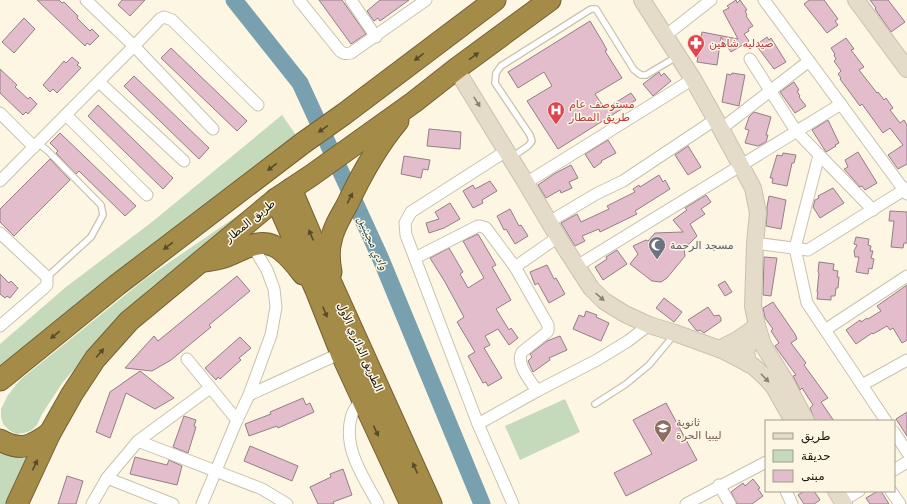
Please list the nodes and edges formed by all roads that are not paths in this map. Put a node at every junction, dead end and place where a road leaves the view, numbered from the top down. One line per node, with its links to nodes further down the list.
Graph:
1 (86, 0): 13 (street)
2 (299, 0): 12 (street)
3 (353, 0): 12 (street)
4 (495, 0): 64 (highway, one-way to 64)
5 (550, 0): 17 (highway, طريق المطار, one-way to 5)
6 (642, 0): 11 (street)
7 (711, 0): 11 (street)
8 (764, 0): 16 (street)
9 (857, 0): 18 (street)
10 (421, 1): 12 (street)
11 (665, 36): 14 (street)
12 (376, 37)
13 (134, 46): 20 (street); 24 (street); 28 (street)
14 (678, 56): 19 (street); 31 (lane)
15 (750, 59): 21 (street)
16 (809, 61): 21 (street); 23 (street)
17 (456, 69): 22 (highway, طريق المطار); 31 (street, one-way to 31)
18 (907, 69)
19 (693, 79): 27 (street); 36 (street)
20 (99, 82): 26 (street); 33 (street)
21 (770, 91): 27 (street); 29 (street)
22 (414, 102): 38 (highway, طريق المطار); 53 (highway, one-way to 22)
23 (841, 104): 29 (street); 37 (street)
24 (258, 105)
25 (0, 113): 30 (street)
26 (66, 115): 30 (street); 39 (street)
27 (719, 124): 34 (street); 41 (street)
28 (213, 129)
29 (796, 131): 32 (street); 34 (street)
30 (36, 145): 35 (street); 52 (lane)
31 (508, 154): 36 (street); 47 (street)
32 (819, 155): 40 (street); 46 (street)
33 (184, 161)
34 (741, 165): 44 (street); 49 (street)
35 (2, 175)
36 (526, 183): 41 (street)
37 (906, 191): 40 (street)
38 (283, 194): 48 (highway, طريق المطار); 53 (highway, الطريق الدائري الأول)
39 (147, 195)
40 (873, 210): 46 (street)
41 (549, 222): 43 (street)
42 (0, 233): 52 (street)
43 (558, 238): 49 (street); 50 (street)
44 (755, 243): 46 (street); 56 (street)
45 (252, 245): 48 (highway); 53 (highway); 68 (street)
46 (795, 248): 57 (street)
47 (415, 258): 50 (street); 75 (street)
48 (199, 262): 76 (highway, طريق المطار, one-way to 48)
49 (577, 266): 54 (street, one-way to 54)
50 (515, 267): 67 (street)
51 (907, 276): 57 (street)
52 (48, 277): 55 (street)
53 (324, 287): 60 (highway, الطريق الدائري الأول, one-way to 60); 96 (highway, الطريق الدائري الأول, one-way to 53)
54 (649, 325): 58 (street); 67 (street)
55 (0, 326)
56 (757, 326): 59 (street); 63 (street); 73 (street)
57 (825, 330): 65 (street)
58 (675, 333): 59 (street); 70 (lane)
59 (719, 349): 63 (street)
60 (341, 353): 68 (street); 69 (highway, الطريق الدائري الأول)
61 (187, 359): 66 (street)
62 (907, 360): 65 (street)
63 (748, 364): 72 (street, one-way to 72)
64 (0, 380)
65 (862, 384): 74 (street)
66 (210, 388): 71 (street); 79 (street)
67 (537, 391): 75 (street)
68 (250, 395): 71 (street)
69 (361, 399): 94 (street); 95 (highway, الطريق الدائري الأول, one-way to 95)
70 (595, 404)
71 (237, 420): 84 (street)
72 (792, 420)
73 (805, 420)
74 (885, 420)
75 (478, 424): 97 (street)
76 (50, 433): 78 (highway); 89 (highway, طريق المطار, one-way to 76)
77 (895, 434): 80 (street)
78 (0, 440)
79 (138, 442): 84 (street); 85 (street)
80 (907, 452)
81 (765, 462): 86 (street)
82 (907, 462): 83 (street)
83 (895, 469)
84 (216, 472): 92 (street); 93 (street)
85 (107, 478): 90 (street); 91 (street)
86 (720, 485): 98 (street); 99 (street)
87 (786, 492): 100 (street)
88 (892, 492): 101 (street)
89 (18, 503)
90 (92, 504)
91 (173, 504)
92 (202, 504)
93 (287, 504)
94 (378, 504)
95 (411, 504)
96 (431, 504)
97 (512, 504)
98 (686, 504)
99 (730, 504)
100 (792, 504)
101 (900, 504)

